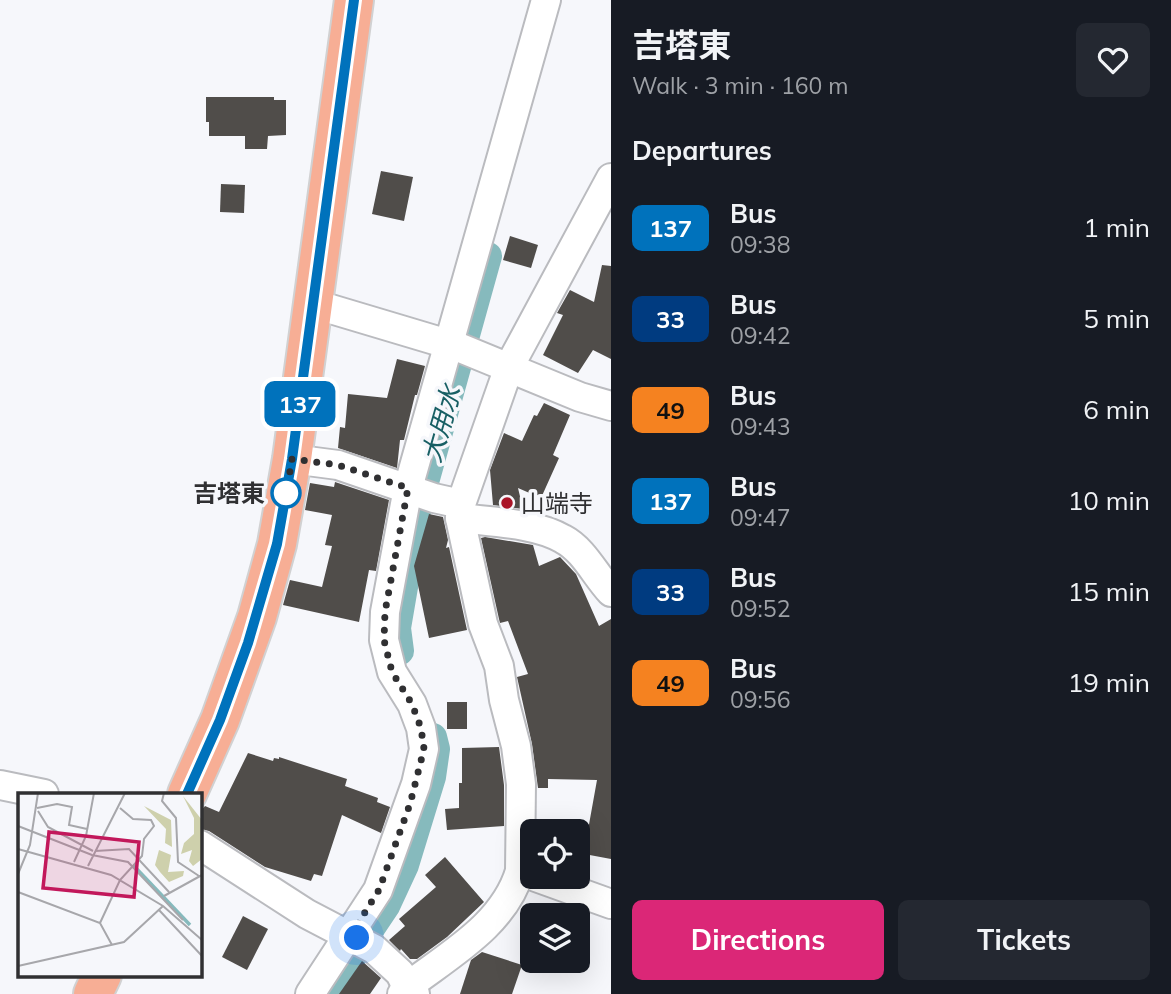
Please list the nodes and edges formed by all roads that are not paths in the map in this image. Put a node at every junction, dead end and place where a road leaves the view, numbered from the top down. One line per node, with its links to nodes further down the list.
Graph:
1 (354, 0): 4 (main road)
2 (546, 0): 5 (street)
3 (611, 177): 6 (street)
4 (314, 304): 5 (street); 8 (main road)
5 (460, 348): 6 (street); 9 (street)
6 (509, 367): 7 (street); 9 (street)
7 (611, 405)
8 (292, 459): 9 (street); 13 (main road)
9 (436, 500): 10 (street); 14 (street); 19 (street)
10 (611, 592)
11 (0, 785): 12 (street)
12 (39, 793)
13 (187, 793)
14 (525, 819)
15 (201, 846): 19 (street)
16 (520, 886): 21 (street)
17 (570, 889): 18 (street)
18 (611, 904)
19 (350, 936): 21 (street); 23 (street)
20 (102, 976): 22 (main road)
21 (408, 992)
22 (93, 994)
23 (310, 994)

